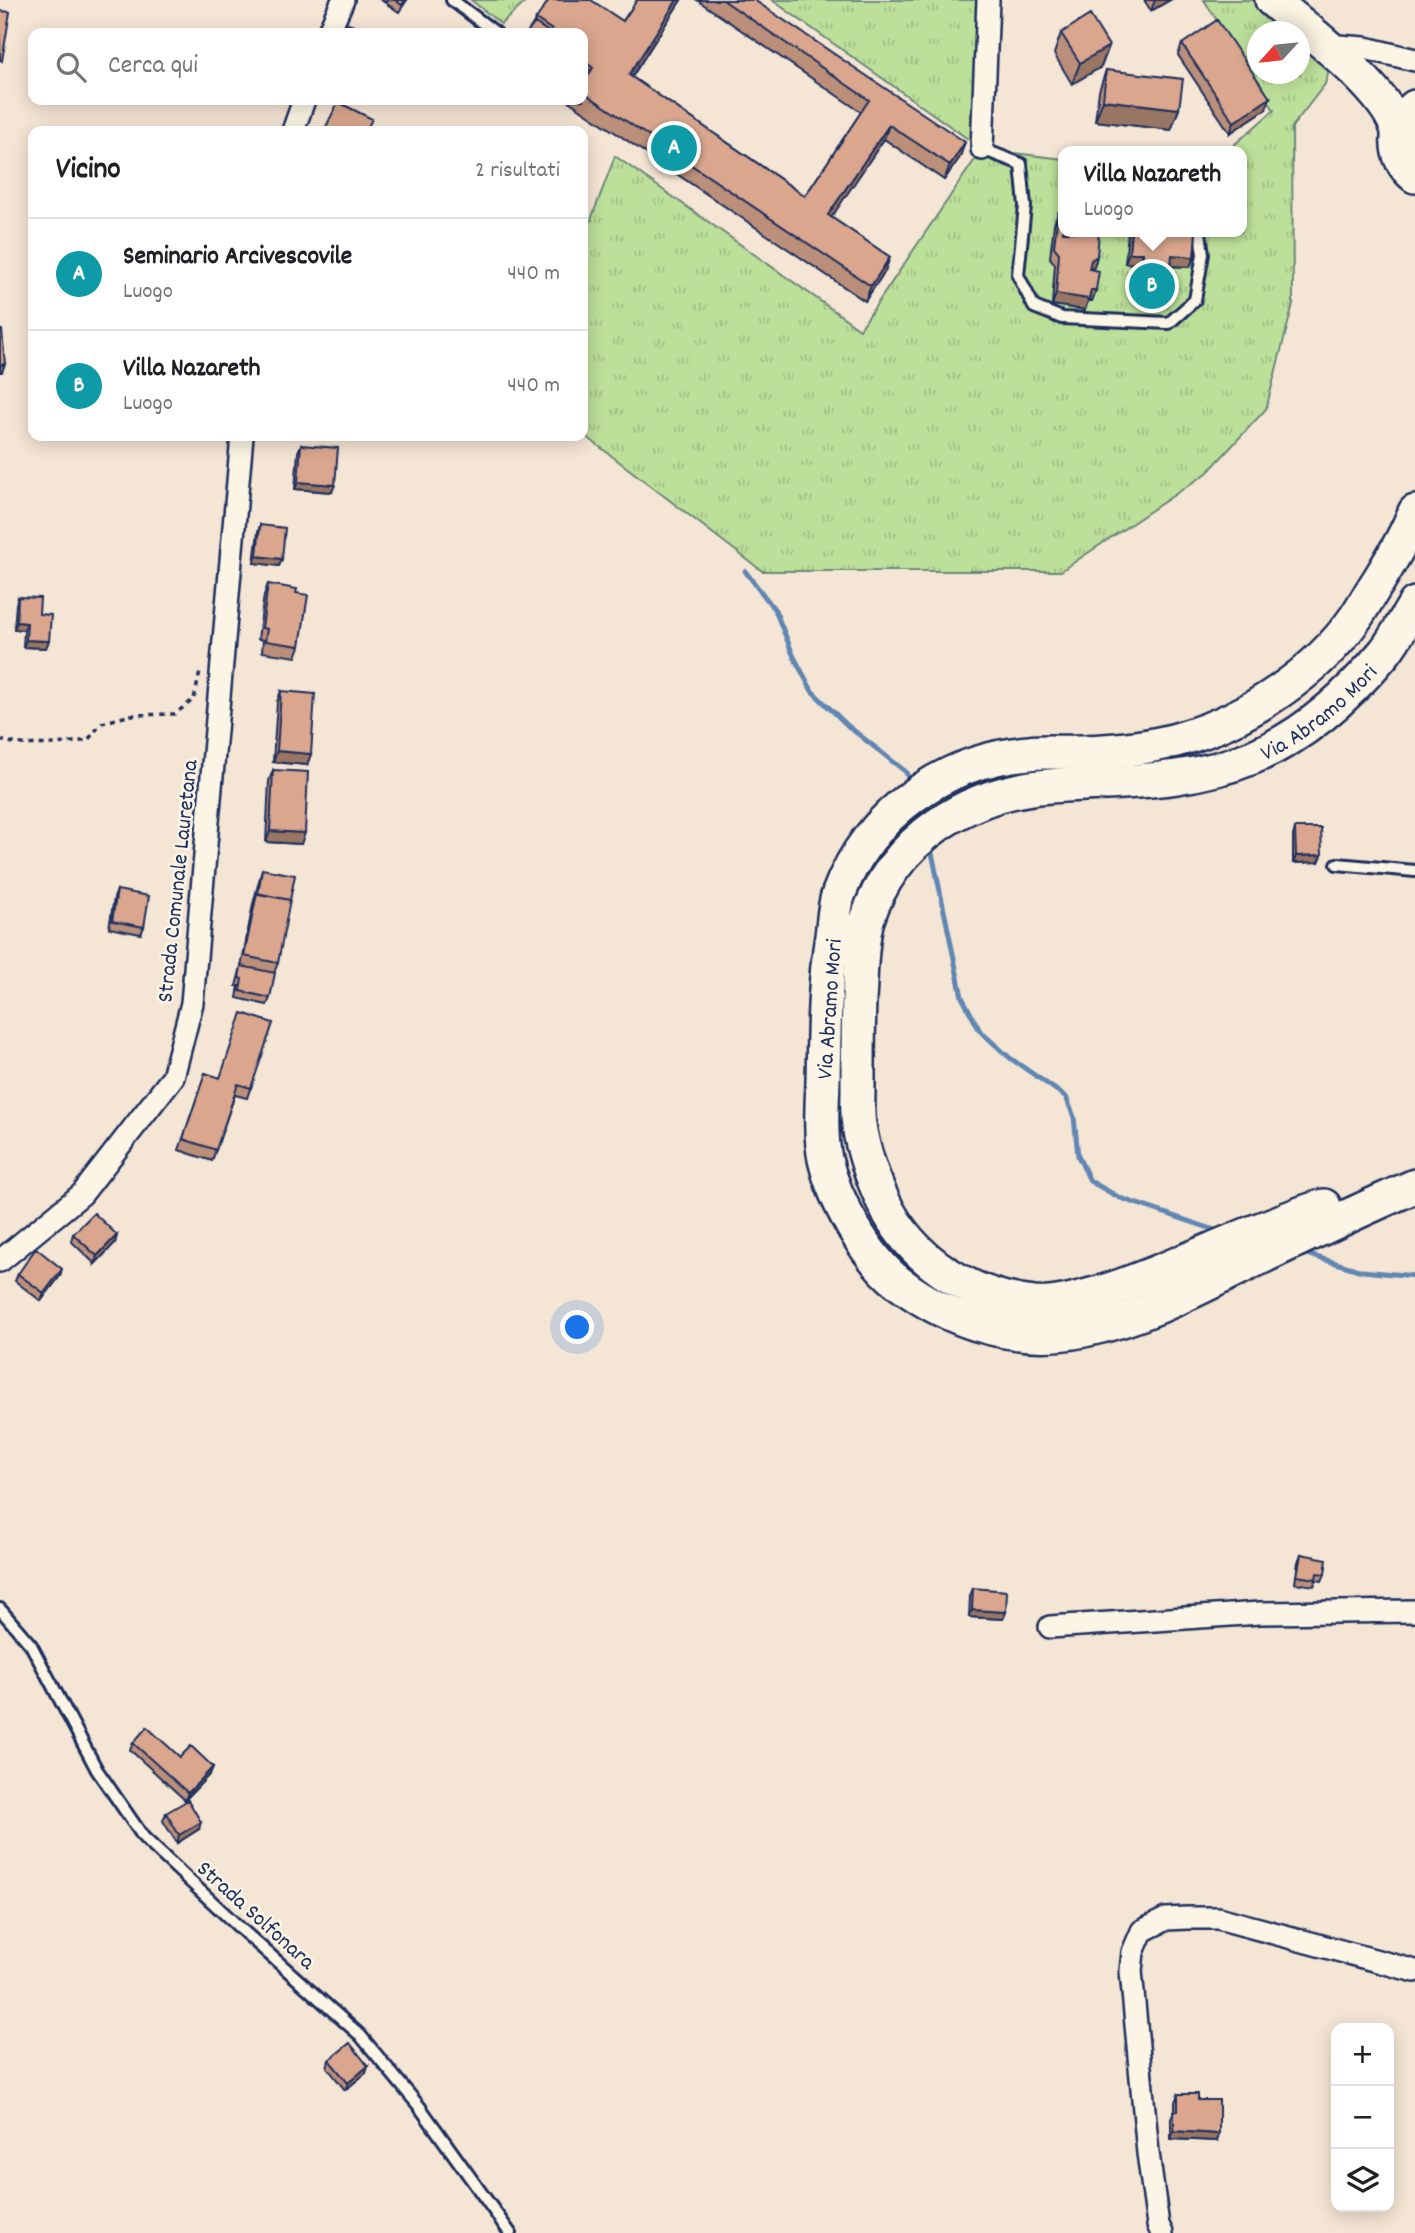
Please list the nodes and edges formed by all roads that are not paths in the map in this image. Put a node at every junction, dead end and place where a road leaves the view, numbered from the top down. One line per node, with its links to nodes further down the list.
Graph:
1 (343, 0): 5 (street)
2 (452, 0): 6 (lane)
3 (988, 0): 14 (street)
4 (1272, 0): 7 (main road)
5 (330, 28)
6 (489, 28)
7 (1324, 45): 8 (street); 9 (main road)
8 (1415, 60)
9 (1373, 88): 10 (main road); 12 (main road)
10 (1415, 101)
11 (302, 105): 13 (street)
12 (1407, 119): 15 (main road)
13 (295, 126)
14 (982, 149): 16 (lane)
15 (1415, 176)
16 (1201, 237)
17 (242, 441): 23 (street, Strada Comunale Lauretana)
18 (1415, 512): 22 (main road, Via Abramo Mori)
19 (1415, 604): 22 (main road, Via Abramo Mori)
20 (1337, 864): 21 (lane)
21 (1415, 871)
22 (1415, 1184)
23 (0, 1261)
24 (0, 1609): 28 (lane, Strada Solfonara)
25 (1415, 1611): 26 (street)
26 (1050, 1627)
27 (1415, 1970): 29 (street)
28 (510, 2233)
29 (1162, 2233)

